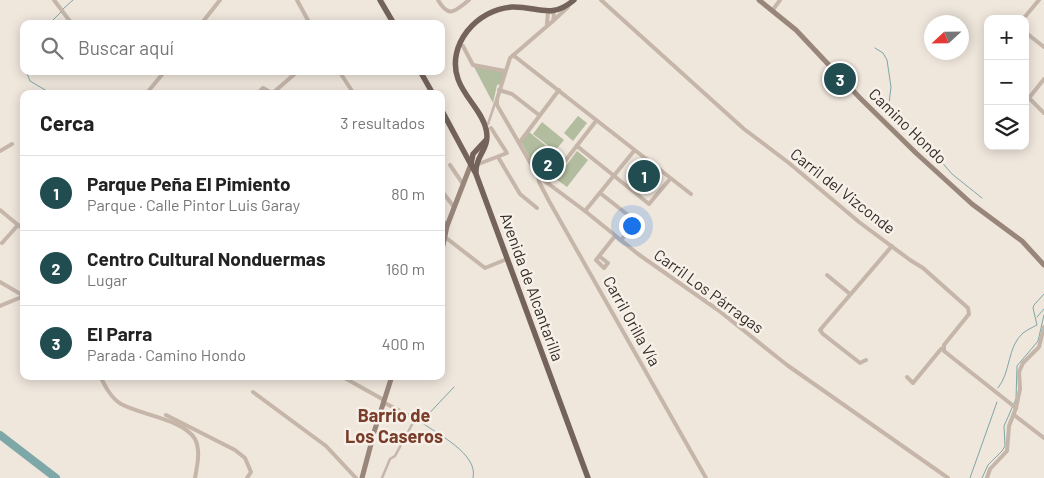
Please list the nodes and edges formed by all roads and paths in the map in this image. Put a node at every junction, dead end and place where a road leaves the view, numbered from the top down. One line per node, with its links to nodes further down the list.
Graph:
1 (54, 0): 15 (street)
2 (220, 0): 16 (street)
3 (297, 0): 17 (street)
4 (380, 0): 18 (main road)
5 (438, 0): 6 (street)
6 (469, 0)
7 (601, 0): 75 (street, Carril del Vizconde)
8 (758, 0): 13 (main road, Camino Hondo)
9 (780, 0): 13 (street)
10 (1039, 0): 14 (street)
11 (571, 2): 12 (main road); 19 (street)
12 (550, 11): 19 (street); 20 (street); 43 (main road)
13 (772, 11): 78 (main road, Camino Hondo)
14 (1026, 15)
15 (69, 20)
16 (204, 20)
17 (308, 20)
18 (392, 20)
19 (553, 20): 20 (street)
20 (547, 25): 24 (street)
21 (1029, 35): 23 (street)
22 (462, 46): 25 (street)
23 (1044, 47)
24 (513, 54): 25 (street); 36 (street)
25 (505, 71): 35 (street)
26 (163, 75): 31 (street)
27 (294, 75): 32 (street)
28 (342, 75): 33 (street)
29 (422, 75): 34 (main road)
30 (1044, 80): 38 (street)
31 (149, 90)
32 (277, 90)
33 (351, 90)
34 (431, 90)
35 (499, 90): 37 (street); 39 (street)
36 (559, 90): 39 (street); 41 (street)
37 (497, 98): 42 (street); 44 (street, Carril Los Párragas)
38 (1044, 112)
39 (539, 115): 44 (street)
40 (445, 116): 47 (main road, Avenida de Alcantarilla)
41 (596, 121): 46 (street); 49 (street)
42 (488, 124)
43 (489, 131): 50 (main road); 51 (street); 52 (main road)
44 (519, 143): 56 (street, Carril Los Párragas)
45 (12, 144): 48 (street)
46 (577, 146): 55 (street); 58 (street)
47 (462, 148): 50 (main road); 53 (main road, Avenida de Alcantarilla)
48 (0, 151)
49 (634, 151): 55 (street); 57 (street)
50 (475, 152): 52 (street); 53 (main road)
51 (498, 157): 53 (street); 64 (street)
52 (480, 158): 53 (main road)
53 (474, 164): 59 (main road); 77 (main road, Avenida de Alcantarilla)
54 (450, 165): 59 (street)
55 (614, 175): 57 (street); 60 (street)
56 (538, 176): 58 (street, Carril Los Párragas); 105 (street, Carril Orilla Vía)
57 (670, 179): 61 (street)
58 (548, 183): 66 (street, Carril Los Párragas)
59 (463, 184): 63 (main road)
60 (600, 193): 66 (street); 73 (street)
61 (691, 194)
62 (445, 195): 63 (street)
63 (454, 207): 69 (main road)
64 (537, 208)
65 (0, 210): 68 (street)
66 (585, 211): 71 (street, Carril Los Párragas)
67 (445, 223): 69 (street)
68 (20, 225)
69 (447, 226): 72 (main road)
70 (20, 229): 74 (street)
71 (615, 236): 73 (street, Carril Los Párragas); 76 (street)
72 (445, 237): 77 (street)
73 (620, 240): 106 (street, Carril Los Párragas)
74 (2, 243)
75 (892, 246): 82 (street); 86 (street, Carril del Vizconde)
76 (599, 256)
77 (508, 259): 104 (main road, Avenida de Alcantarilla)
78 (1044, 265)
79 (827, 275): 82 (street)
80 (0, 282): 81 (street)
81 (20, 294)
82 (850, 294): 87 (street)
83 (20, 298): 84 (street)
84 (0, 306)
85 (1044, 327): 94 (street)
86 (943, 348): 88 (street); 94 (street)
87 (866, 360)
88 (907, 377)
89 (102, 380): 99 (street)
90 (348, 380): 93 (street)
91 (391, 380): 93 (main road)
92 (253, 392): 101 (street)
93 (384, 401): 97 (street); 102 (main road)
94 (1016, 408): 96 (street)
95 (166, 415): 100 (street)
96 (1014, 416): 98 (street); 107 (street)
97 (415, 419): 103 (street)
98 (1044, 438)
99 (195, 478)
100 (248, 478)
101 (356, 478)
102 (362, 478)
103 (382, 478)
104 (588, 478)
105 (706, 478)
106 (948, 478)
107 (987, 478)

